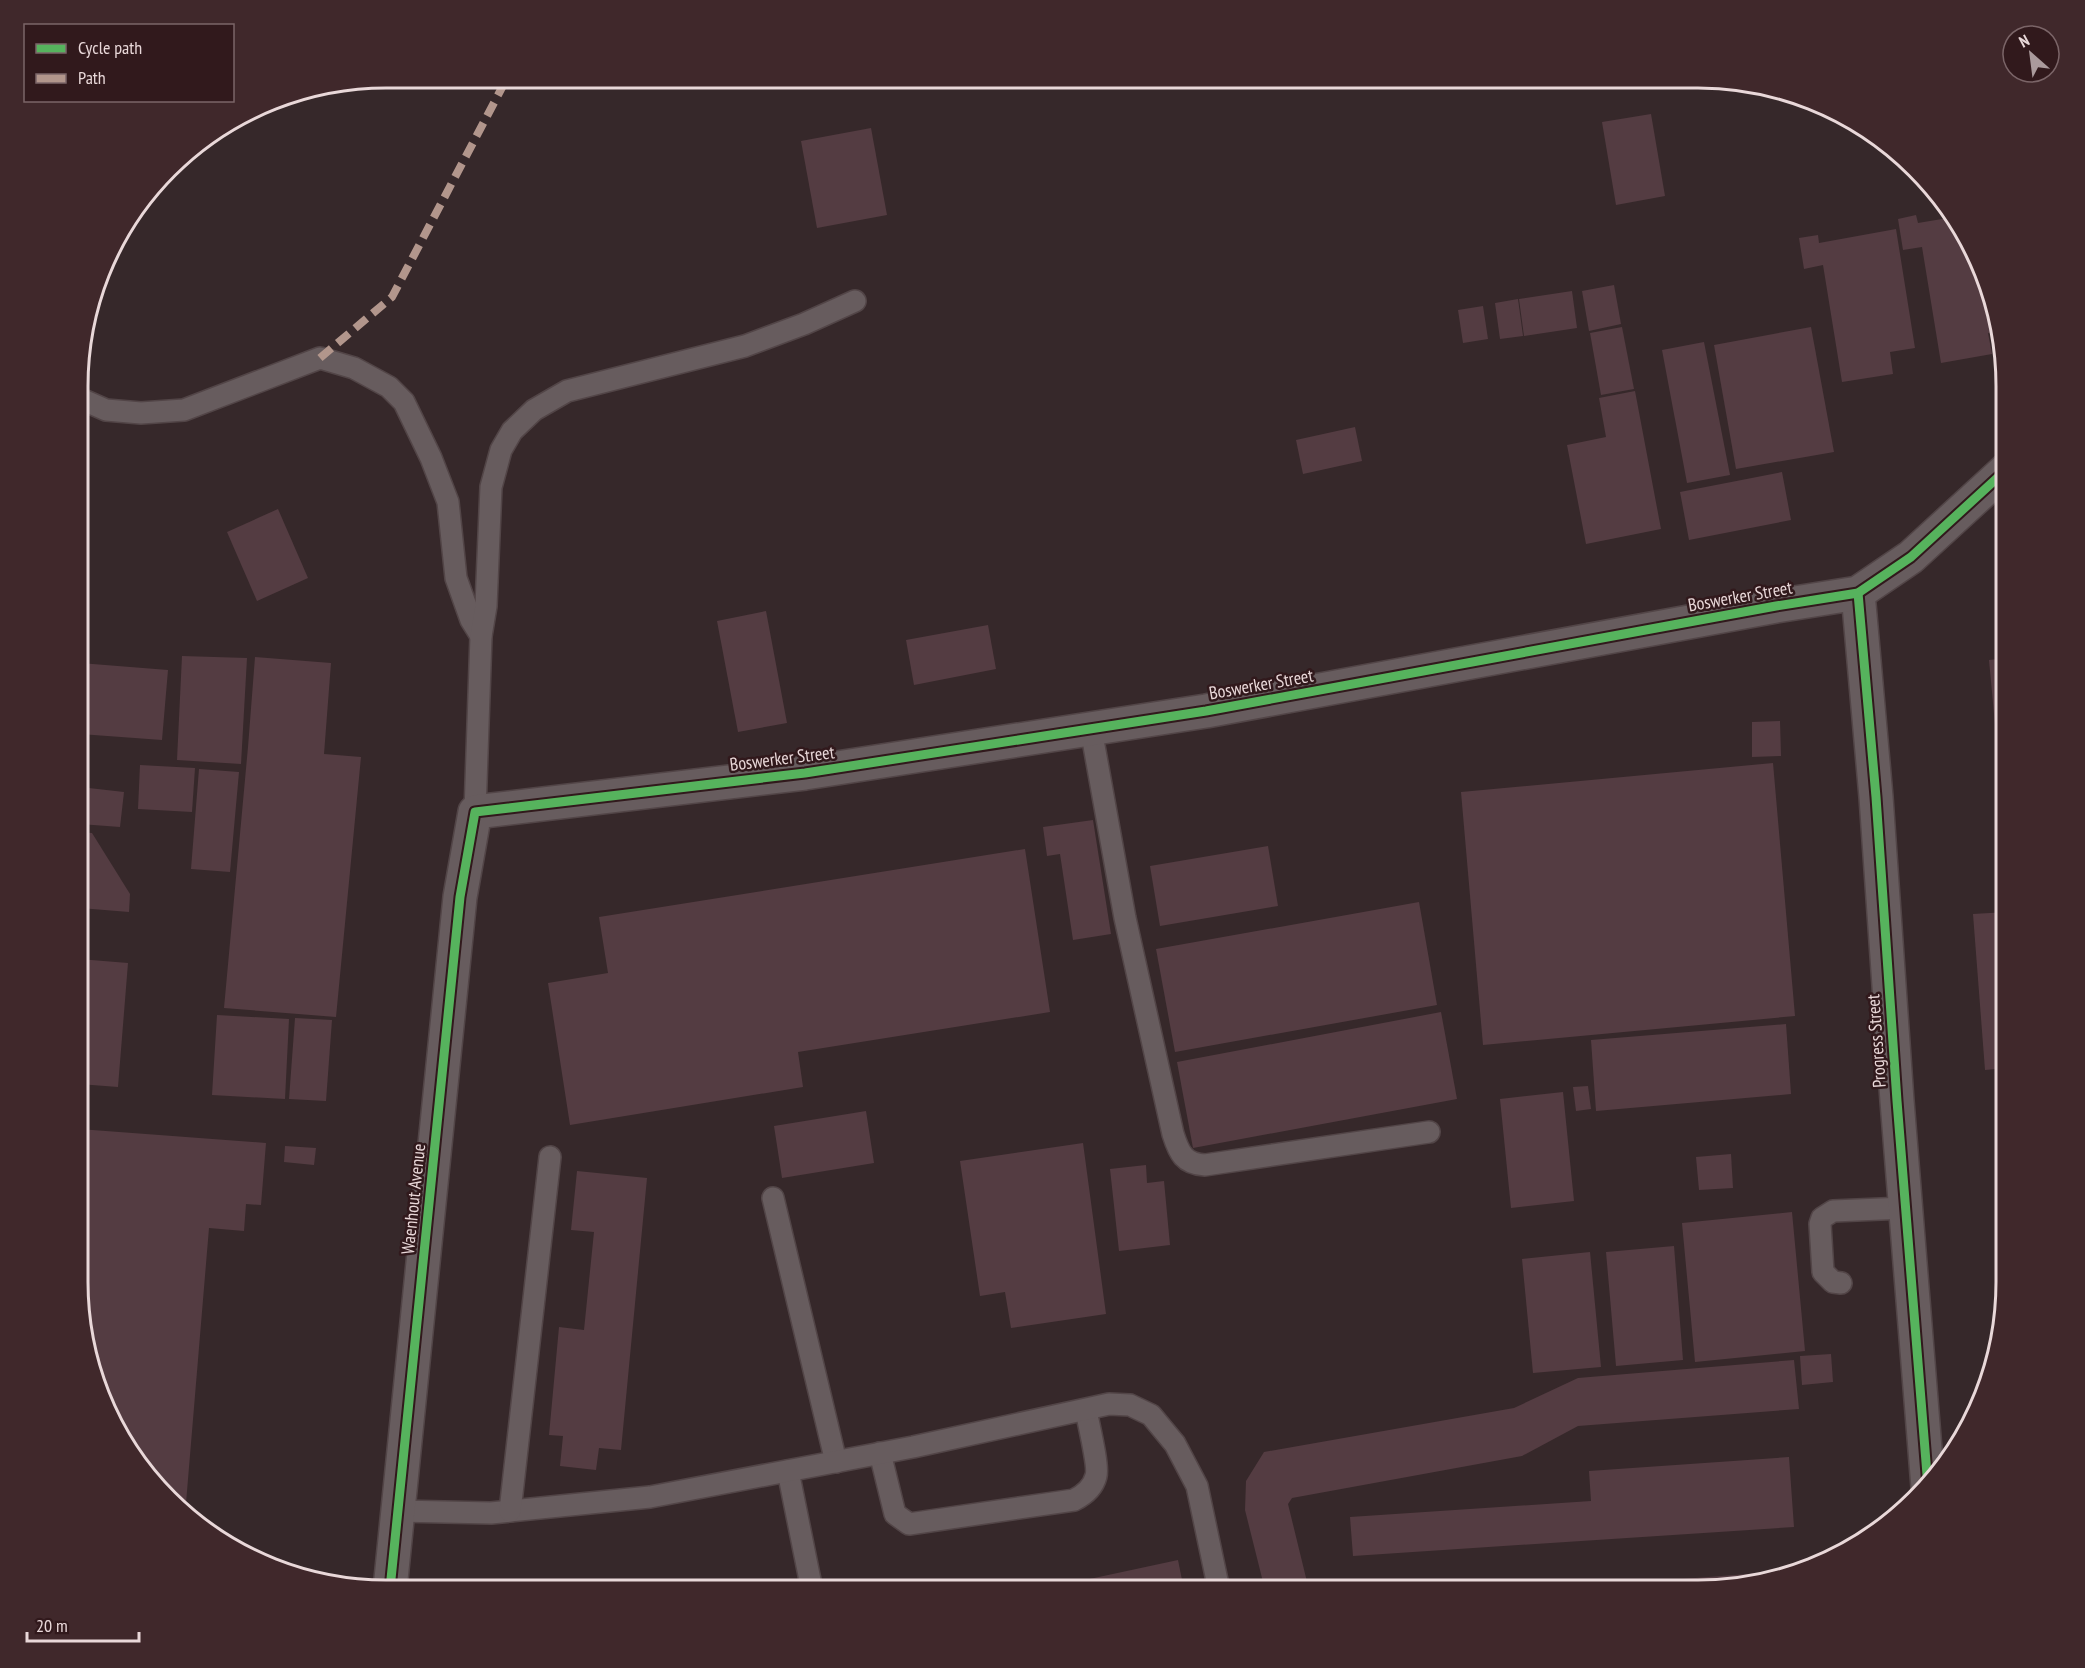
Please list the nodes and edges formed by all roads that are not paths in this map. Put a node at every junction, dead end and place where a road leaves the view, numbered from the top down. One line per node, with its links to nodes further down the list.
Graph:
1 (855, 301): 5 (lane)
2 (88, 402): 5 (lane)
3 (1996, 479): 4 (street, Boswerker Street)
4 (1858, 593): 6 (street, Boswerker Street); 11 (street, Progress Street)
5 (481, 636): 7 (lane)
6 (1091, 729): 7 (street, Boswerker Street); 8 (lane)
7 (475, 812): 18 (street, Waenhout Avenue)
8 (1429, 1132)
9 (550, 1156): 19 (lane)
10 (773, 1198): 15 (lane)
11 (1905, 1208): 12 (lane); 17 (street, Progress Street)
12 (1841, 1283)
13 (1086, 1410): 14 (lane); 14 (lane); 22 (lane)
14 (880, 1453): 15 (lane)
15 (836, 1462): 16 (lane)
16 (788, 1470): 19 (lane); 21 (lane)
17 (1927, 1472)
18 (398, 1511): 19 (lane); 20 (street, Waenhout Avenue)
19 (510, 1511)
20 (391, 1580)
21 (810, 1580)
22 (1217, 1580)

